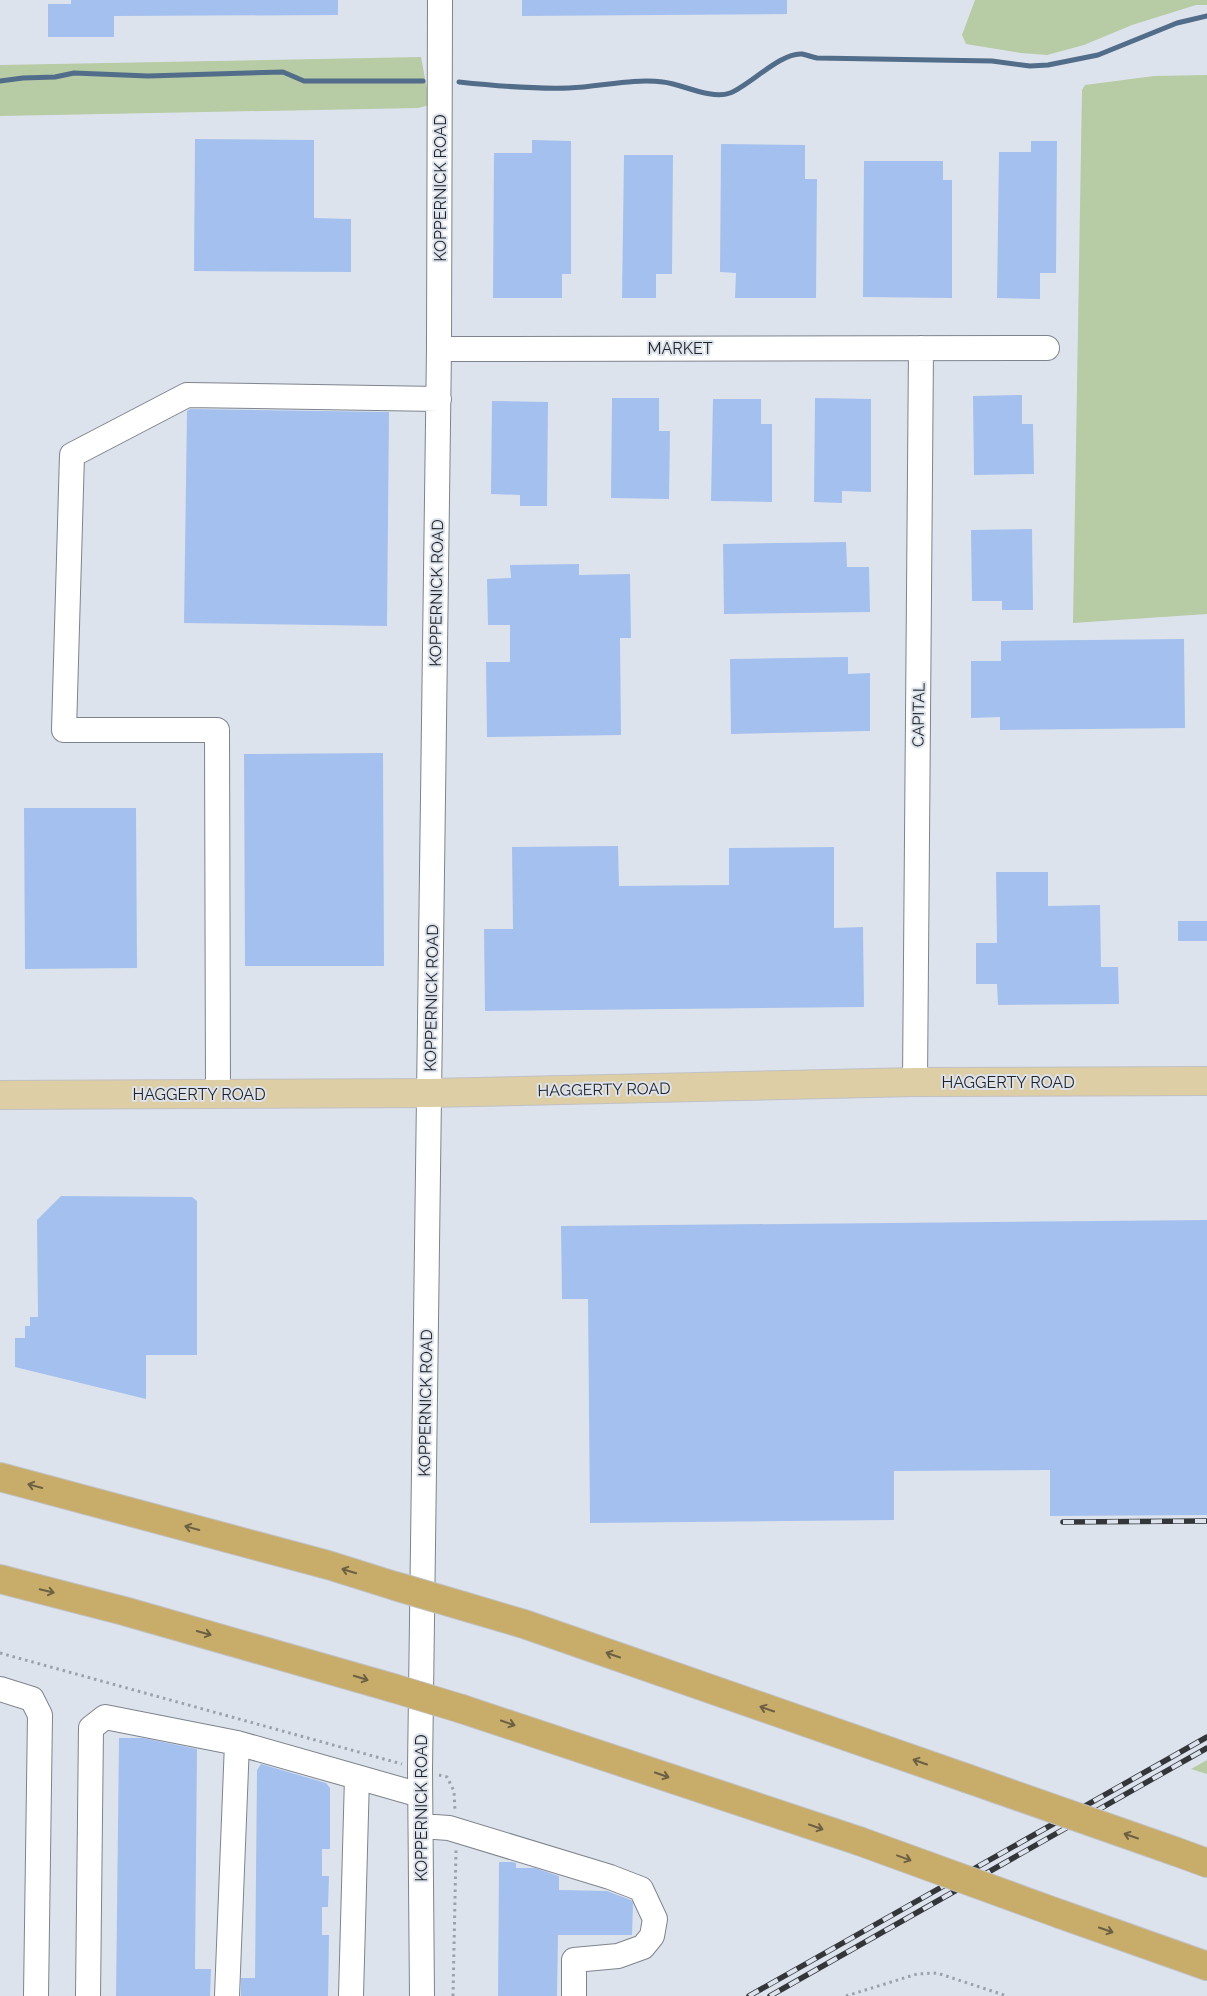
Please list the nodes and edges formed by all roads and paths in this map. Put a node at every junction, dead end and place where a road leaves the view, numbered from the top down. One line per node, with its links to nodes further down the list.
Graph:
1 (440, 0): 4 (street, KOPPERNICK ROAD)
2 (922, 348): 3 (street, MARKET); 4 (street, MARKET); 7 (street, CAPITAL)
3 (1048, 348)
4 (439, 349): 5 (street, KOPPERNICK ROAD)
5 (438, 399): 8 (street, KOPPERNICK ROAD); 9 (street)
6 (1207, 1081): 7 (main road, HAGGERTY ROAD)
7 (915, 1082): 8 (main road, HAGGERTY ROAD)
8 (430, 1093): 9 (main road, HAGGERTY ROAD); 16 (street, KOPPERNICK ROAD)
9 (218, 1094): 10 (main road, HAGGERTY ROAD)
10 (0, 1095)
11 (0, 1477): 18 (highway, one-way to 11, bridge)
12 (0, 1579): 19 (highway, one-way to 19, bridge)
13 (0, 1689): 20 (street)
14 (237, 1743): 15 (street); 21 (street); 22 (street)
15 (357, 1777): 16 (street); 23 (street)
16 (420, 1795): 17 (street, KOPPERNICK ROAD)
17 (421, 1826): 24 (street, KOPPERNICK ROAD); 25 (street)
18 (1207, 1863)
19 (1207, 1966)
20 (36, 1996)
21 (88, 1996)
22 (227, 1996)
23 (351, 1996)
24 (422, 1996)
25 (574, 1996)
26 (846, 1996): 27 (path)
27 (1007, 1996)

